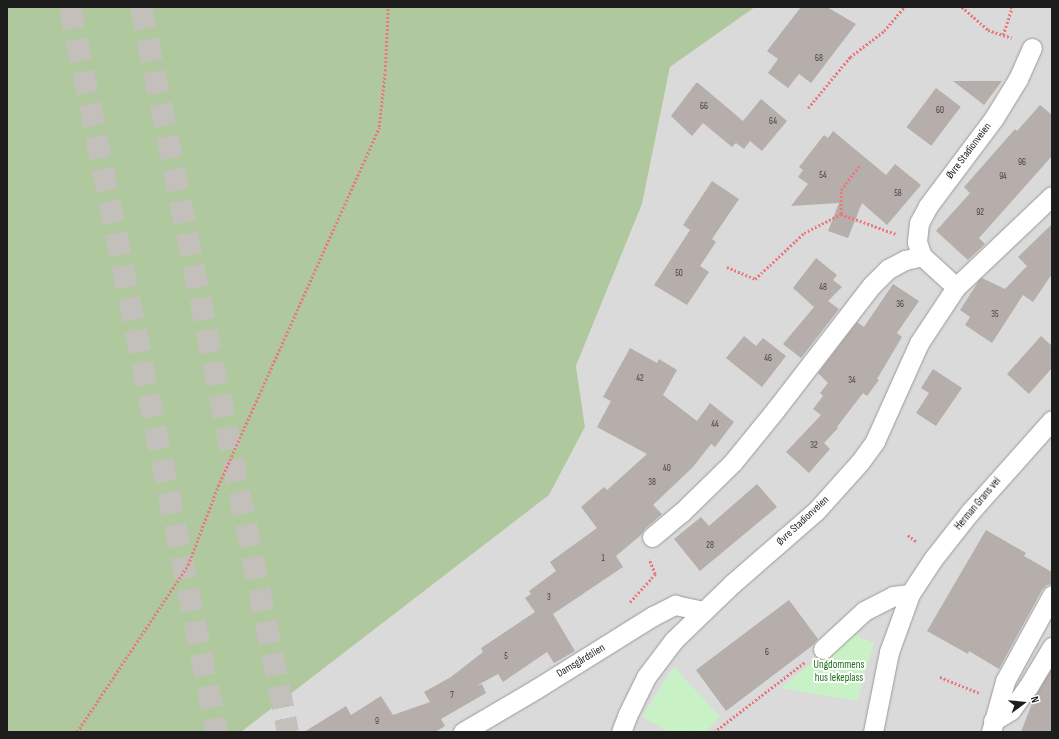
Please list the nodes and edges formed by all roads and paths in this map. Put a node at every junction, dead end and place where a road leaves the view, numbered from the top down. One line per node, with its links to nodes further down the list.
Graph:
1 (388, 7): 28 (path)
2 (904, 7): 8 (path)
3 (962, 7): 5 (path)
4 (1009, 7): 5 (path)
5 (1003, 35): 6 (path)
6 (1007, 36)
7 (1032, 48): 12 (street, Øvre Stadionveien)
8 (808, 108)
9 (859, 166): 11 (path)
10 (1052, 196): 14 (street, Øvre Stadionveien)
11 (841, 214): 12 (path); 13 (path)
12 (919, 249): 14 (street); 17 (street)
13 (727, 267)
14 (956, 287): 22 (street, Øvre Stadionveien)
15 (1052, 420): 19 (street, Herman Grans vei)
16 (908, 535): 18 (path)
17 (652, 537): 21 (path)
18 (922, 546)
19 (910, 594): 24 (street); 32 (street, Herman Grans vei)
20 (1052, 595): 27 (street)
21 (629, 603)
22 (703, 611): 29 (street, Damsgårdslien); 30 (street, Øvre Stadionveien)
23 (1052, 647): 27 (street)
24 (823, 648): 31 (path)
25 (940, 677): 26 (path)
26 (976, 692)
27 (992, 726)
28 (77, 732)
29 (463, 732)
30 (622, 732)
31 (714, 732)
32 (873, 732)

